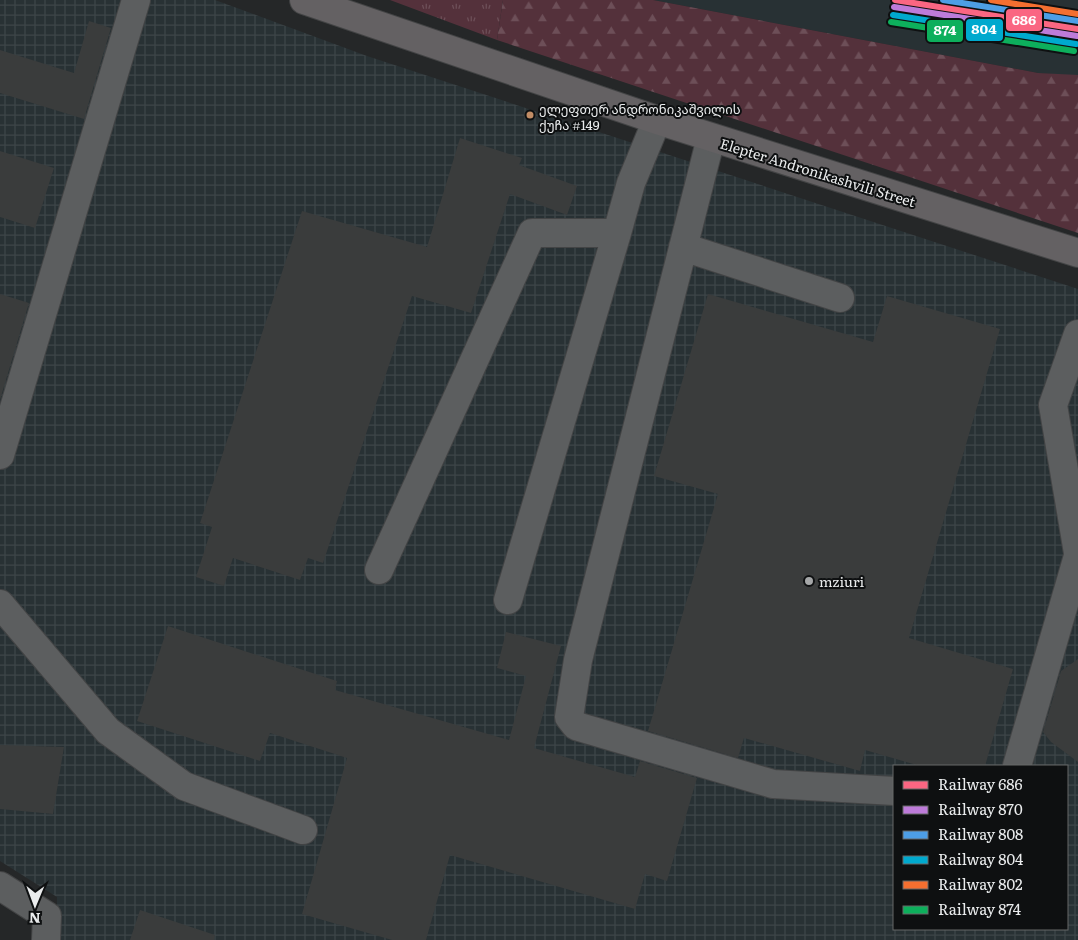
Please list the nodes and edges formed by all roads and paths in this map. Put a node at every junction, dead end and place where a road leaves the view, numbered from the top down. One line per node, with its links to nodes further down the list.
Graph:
1 (136, 0): 10 (street)
2 (304, 0): 3 (main road, Elepter Andronikashvili Street)
3 (657, 120): 4 (main road, Elepter Andronikashvili Street); 5 (street)
4 (711, 138): 6 (street); 7 (main road, Elepter Andronikashvili Street)
5 (617, 233): 12 (street); 13 (street)
6 (683, 248): 8 (street); 16 (street)
7 (1078, 254)
8 (840, 298)
9 (1078, 334): 11 (street)
10 (0, 456)
11 (1078, 554): 15 (street)
12 (378, 570)
13 (508, 600)
14 (0, 604): 17 (street)
15 (1017, 765)
16 (893, 791)
17 (303, 830)
18 (0, 886): 19 (street)
19 (46, 940)

